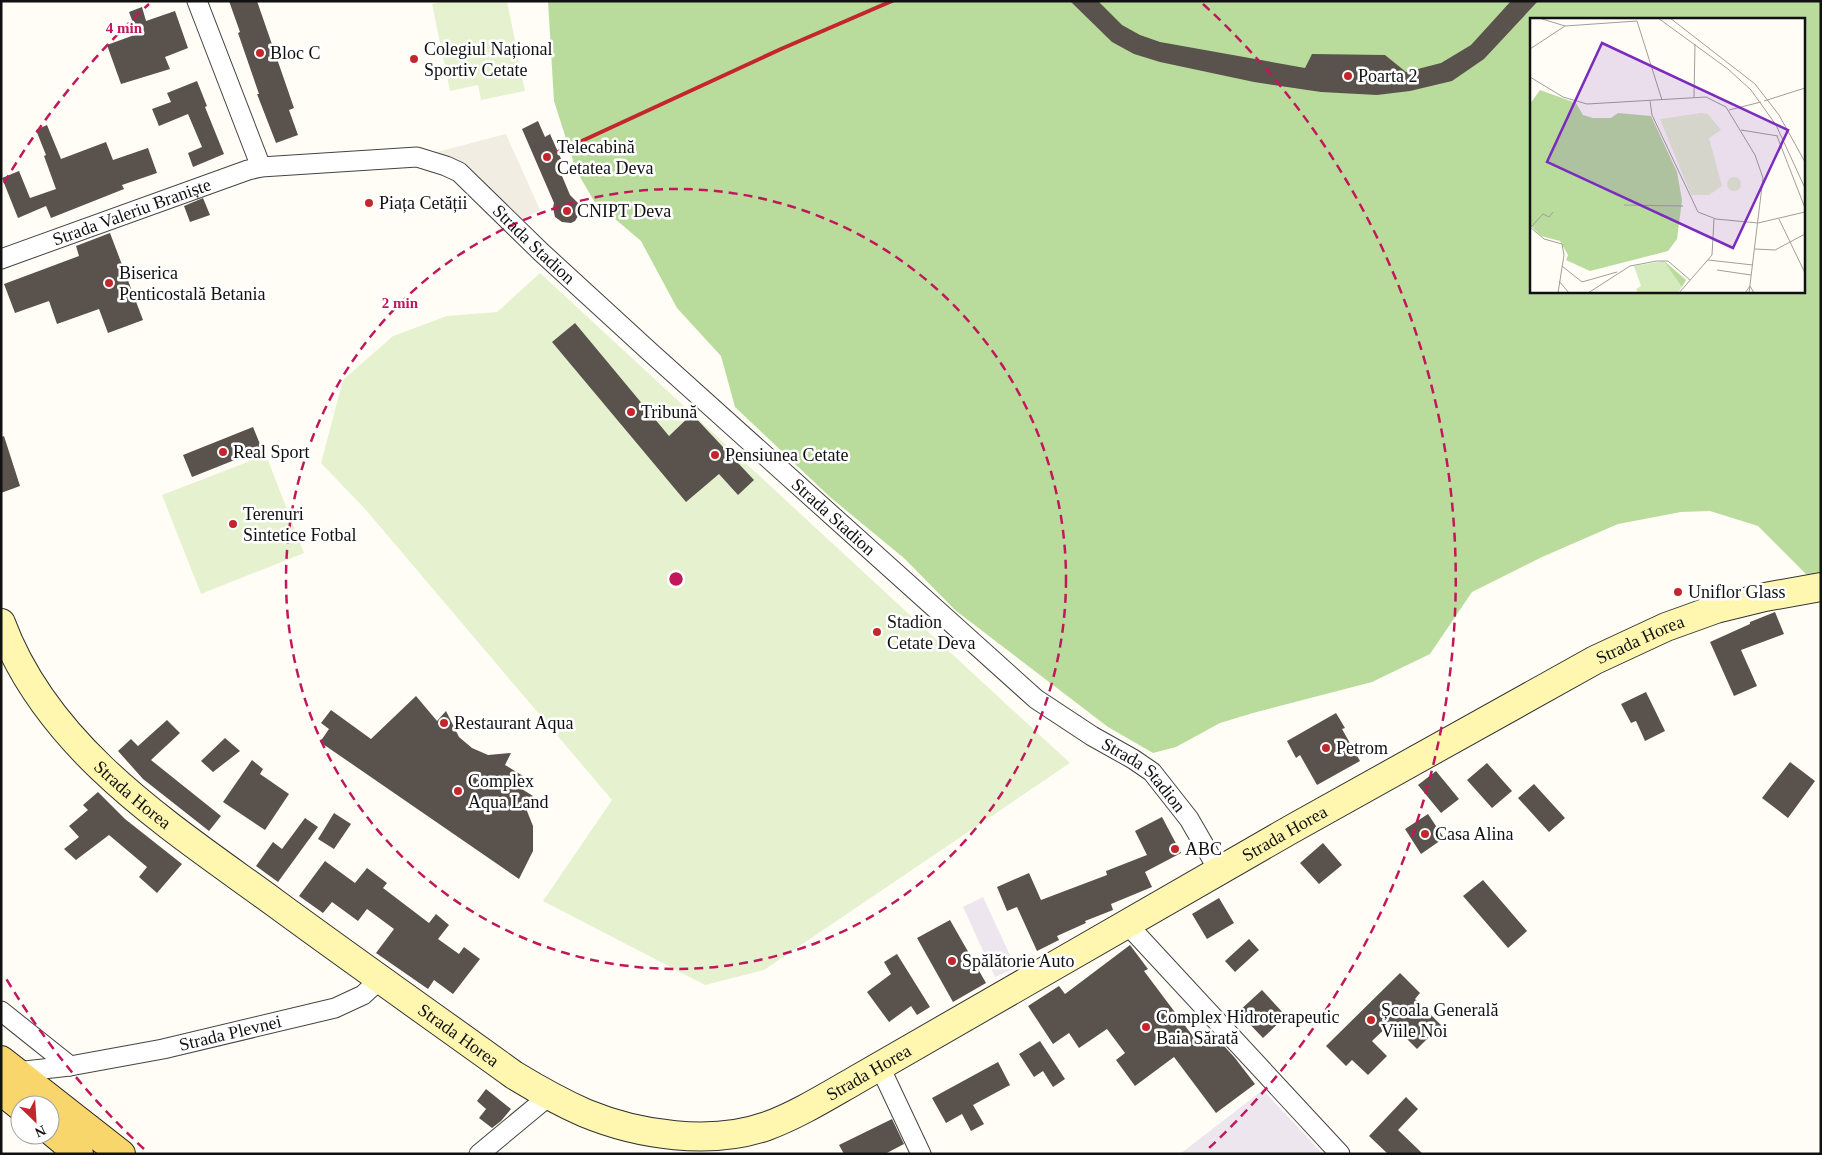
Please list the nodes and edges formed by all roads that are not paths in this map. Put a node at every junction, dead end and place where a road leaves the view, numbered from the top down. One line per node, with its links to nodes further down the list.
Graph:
1 (197, 1): 2 (street)
2 (262, 167): 3 (street, Strada Valeriu Braniște); 6 (street, Strada Stadion)
3 (1, 259)
4 (1821, 587): 6 (main road, Strada Horea)
5 (1, 624): 8 (main road, Strada Horea)
6 (1219, 871): 7 (main road, Strada Horea)
7 (1127, 924): 11 (main road, Strada Horea); 20 (street)
8 (379, 977): 10 (street, Strada Plevnei); 14 (main road, Strada Horea)
9 (1, 1010): 10 (street)
10 (70, 1066): 12 (street, Strada Plevnei)
11 (880, 1067): 14 (main road, Strada Horea); 19 (street)
12 (6, 1074): 13 (main road); 17 (main road)
13 (15, 1095)
14 (549, 1096): 18 (street)
15 (60, 1138): 16 (main road)
16 (79, 1154)
17 (122, 1154)
18 (479, 1154)
19 (922, 1154)
20 (1340, 1154)

